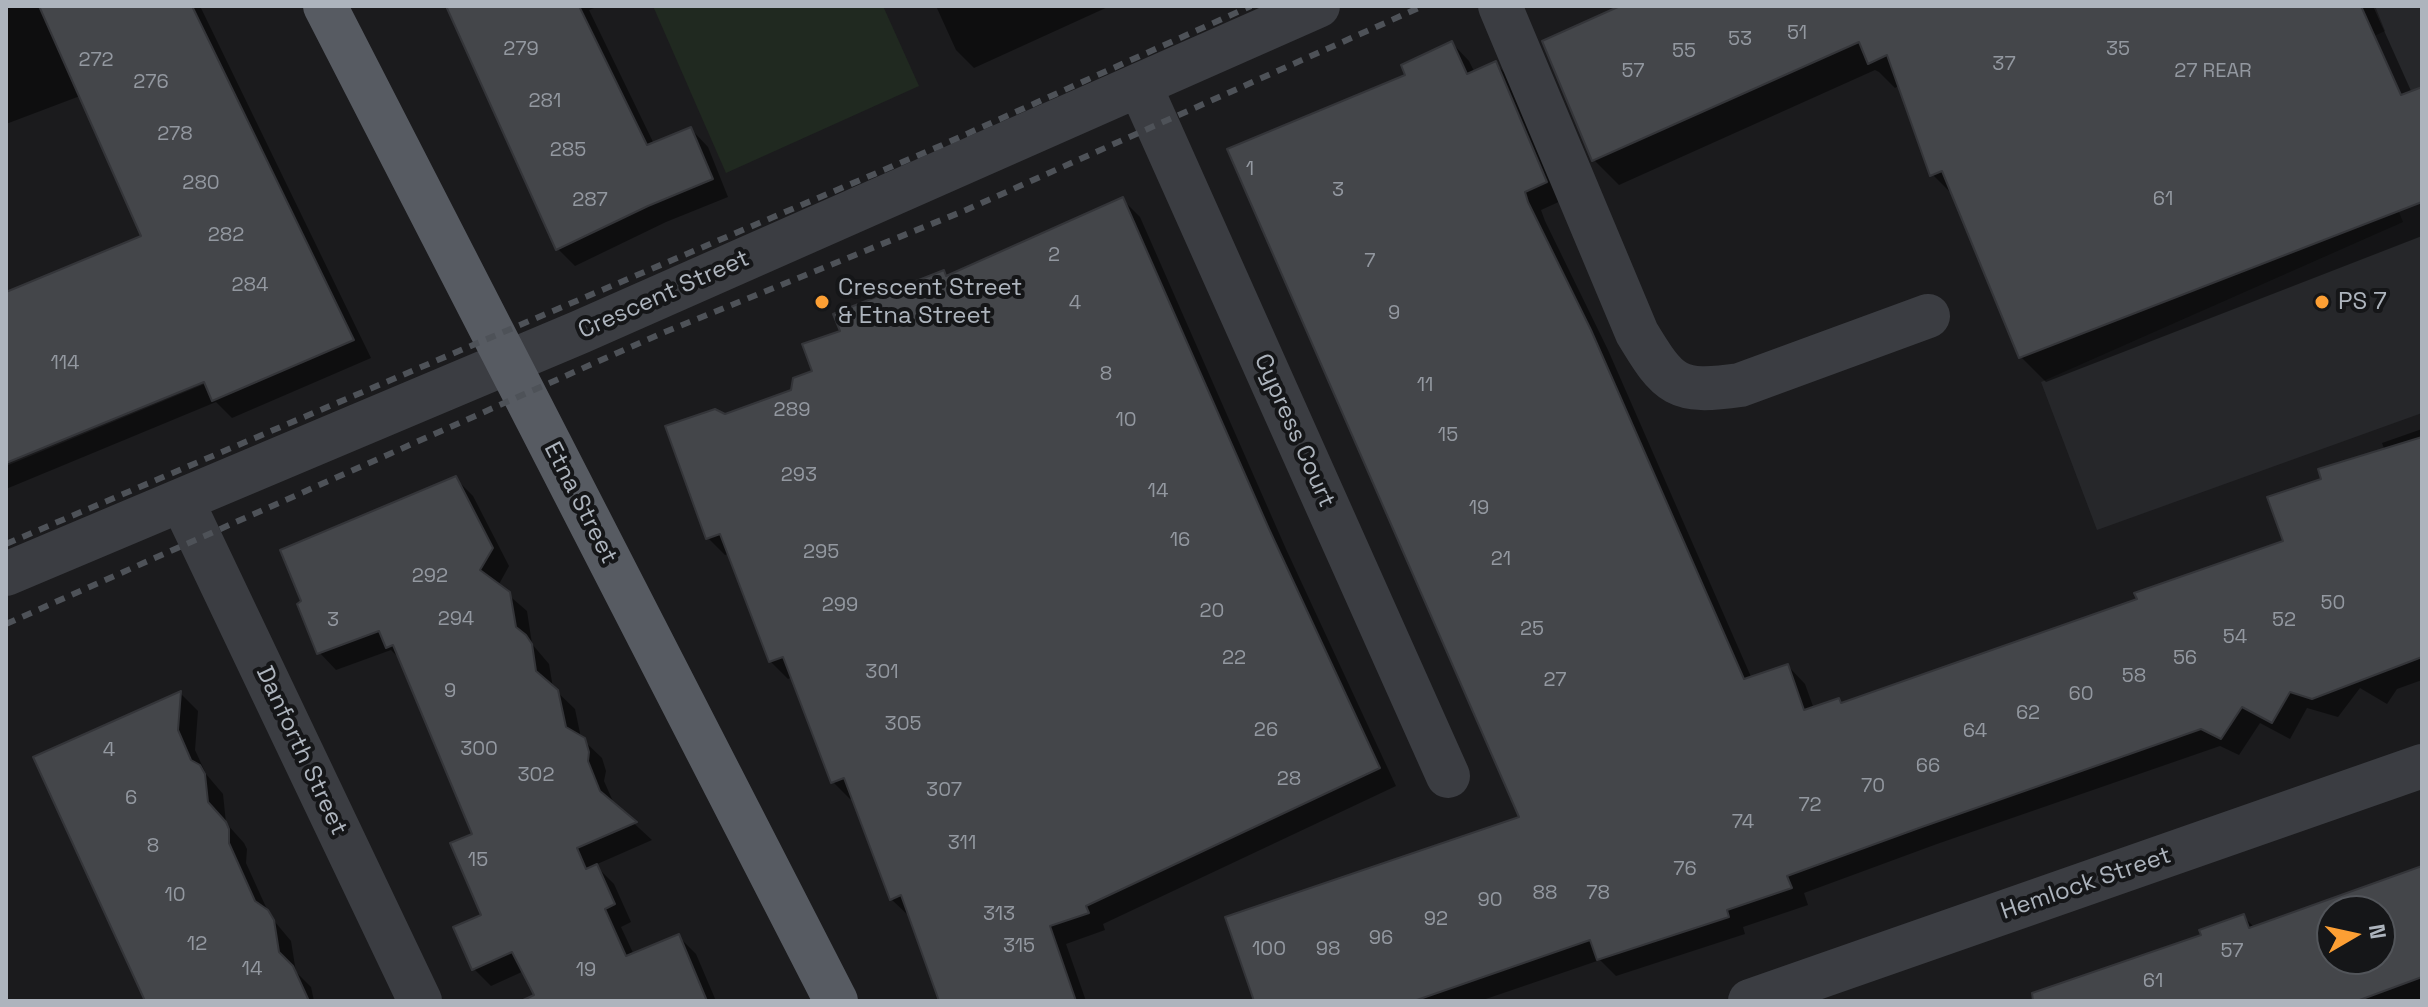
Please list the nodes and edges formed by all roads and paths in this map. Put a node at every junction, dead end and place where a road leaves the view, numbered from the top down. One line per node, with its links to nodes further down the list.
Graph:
1 (325, 6): 7 (main road, Etna Street)
2 (1318, 6): 4 (street, Crescent Street)
3 (1500, 6): 6 (street)
4 (1241, 22): 5 (street, Crescent Street)
5 (1140, 86): 7 (street, Crescent Street); 11 (street, Cypress Court)
6 (1928, 316)
7 (509, 363): 8 (street, Crescent Street); 13 (main road, Etna Street)
8 (182, 501): 9 (street, Crescent Street); 12 (street, Danforth Street)
9 (6, 574)
10 (2422, 766): 14 (street, Hemlock Street)
11 (1448, 776)
12 (420, 1001)
13 (836, 1001)
14 (1750, 1001)

